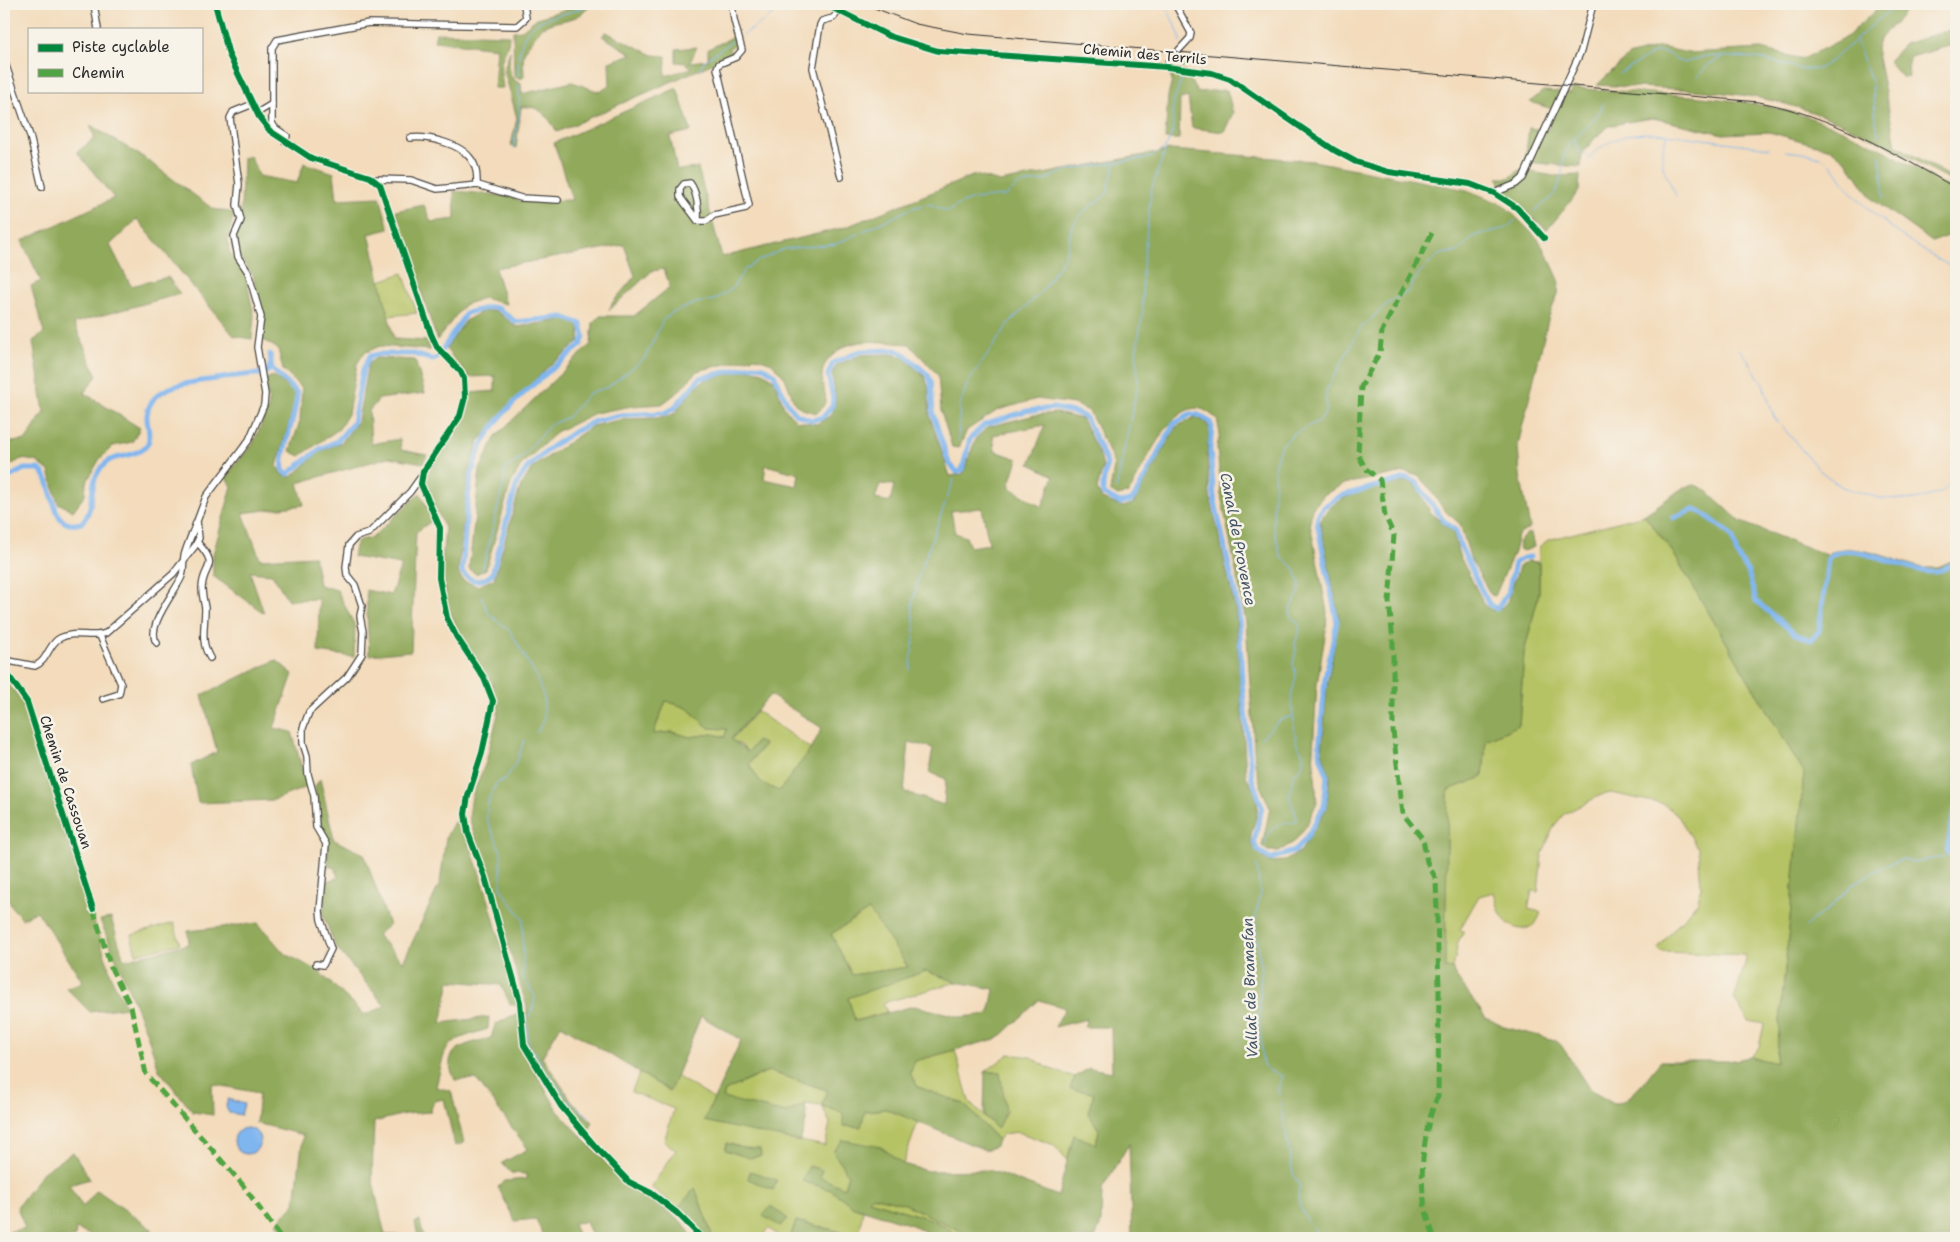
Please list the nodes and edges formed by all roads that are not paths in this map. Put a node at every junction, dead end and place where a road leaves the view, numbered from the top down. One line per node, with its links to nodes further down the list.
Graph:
1 (94, 4): 9 (street)
2 (215, 4): 12 (street)
3 (732, 4): 23 (street)
4 (826, 4): 8 (street, Chemin des Terrils)
5 (1175, 4): 11 (street)
6 (1593, 4): 21 (street)
7 (524, 5): 13 (street)
8 (839, 11): 11 (street, Chemin des Terrils); 17 (street)
9 (98, 28)
10 (4, 60): 20 (street)
11 (1167, 67): 21 (street, Chemin des Terrils)
12 (253, 104): 14 (street); 26 (street)
13 (272, 104): 14 (street); 16 (street)
14 (257, 114): 16 (street)
15 (410, 138): 19 (street)
16 (285, 142): 18 (street)
17 (841, 177)
18 (373, 179): 19 (street); 25 (street)
19 (477, 185): 22 (street)
20 (42, 187)
21 (1494, 193): 24 (street, Chemin des Terrils)
22 (558, 200)
23 (698, 221): 23 (street)
24 (1544, 238)
25 (420, 478): 36 (street); 37 (street)
26 (197, 521): 27 (street); 28 (street)
27 (197, 542): 28 (street); 31 (street)
28 (184, 557): 29 (street); 30 (street)
29 (100, 636): 32 (street); 34 (street)
30 (157, 643)
31 (210, 658)
32 (4, 660)
33 (4, 669): 35 (street, Chemin de Cassouan)
34 (103, 699)
35 (93, 908)
36 (316, 964)
37 (702, 1238)

